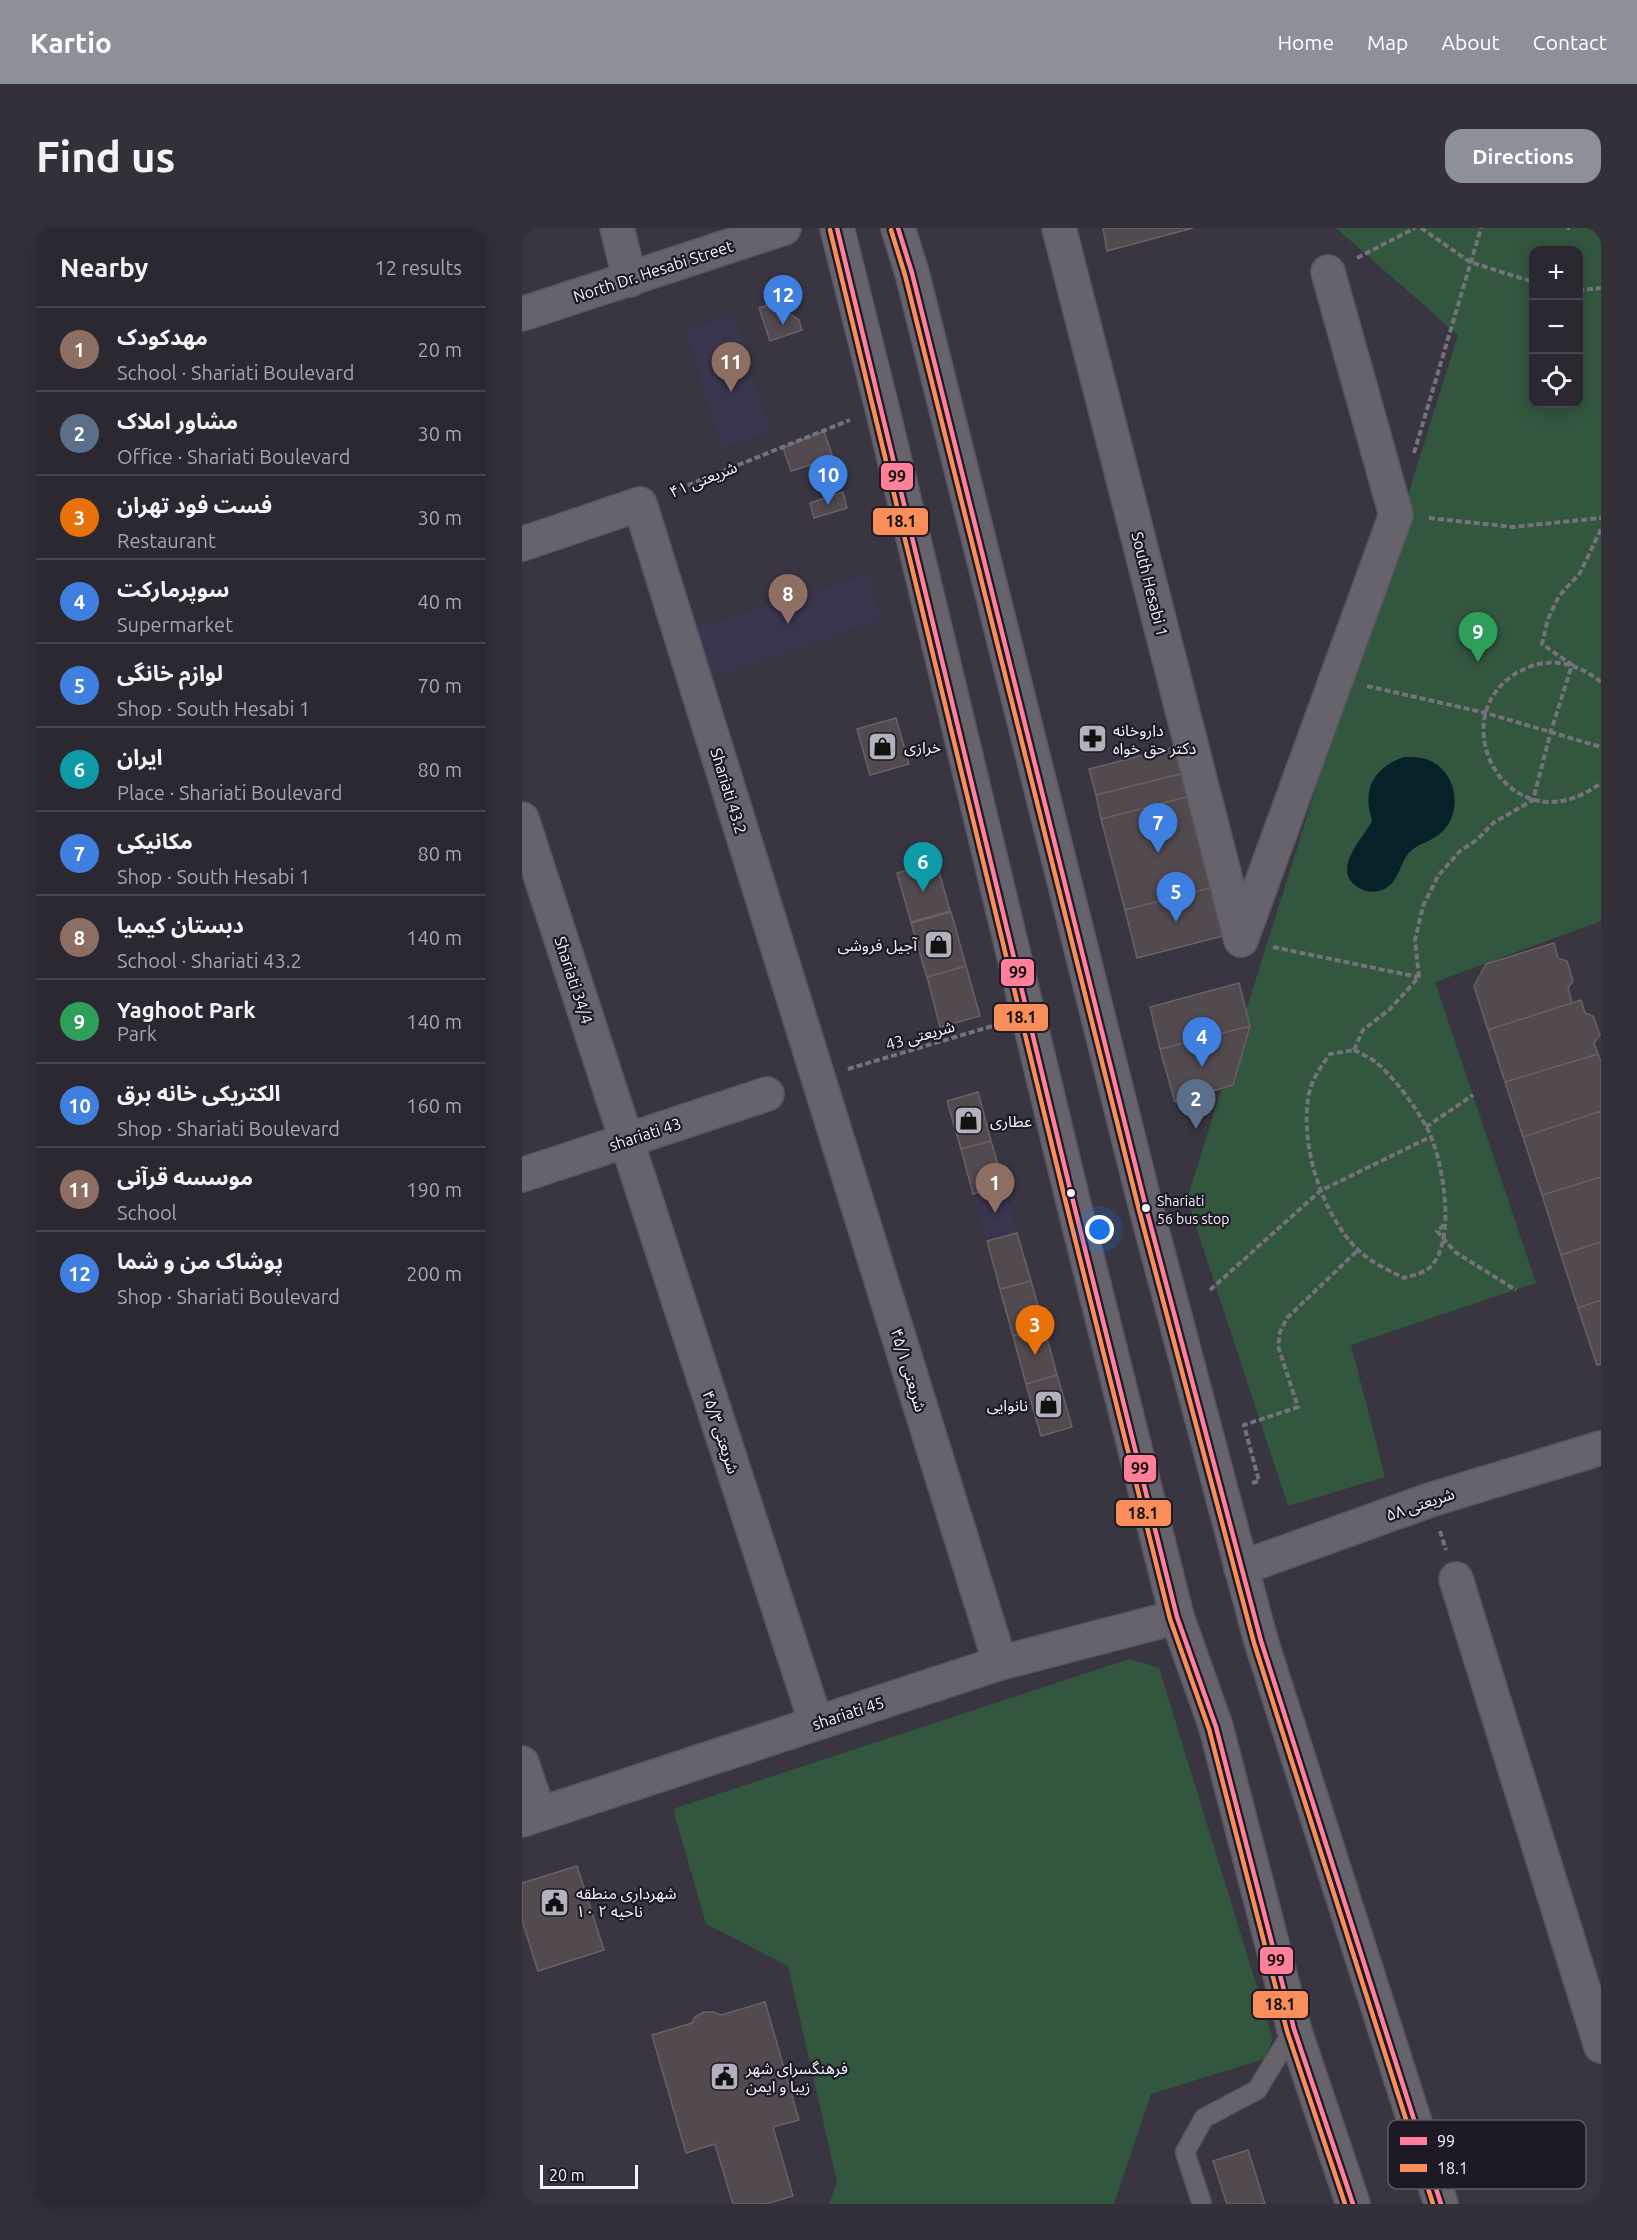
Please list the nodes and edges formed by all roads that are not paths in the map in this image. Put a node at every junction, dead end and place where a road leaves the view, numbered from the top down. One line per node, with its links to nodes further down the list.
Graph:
1 (617, 228): 7 (street)
2 (784, 228): 7 (street, North Dr. Hesabi Street)
3 (837, 228): 18 (street)
4 (898, 228): 16 (street)
5 (1059, 228): 6 (street, South Hesabi 1)
6 (1328, 272)
7 (630, 280): 8 (street, North Dr. Hesabi Street)
8 (522, 314)
9 (522, 544): 11 (street, Shariati 43.2)
10 (522, 819): 13 (street, Shariati 34/4)
11 (818, 1077): 19 (street, شریعتی ۴۵/۱)
12 (767, 1094): 13 (street, shariati 43)
13 (626, 1140): 14 (street, shariati 43); 20 (street, شریعتی ۴۵/۳)
14 (522, 1174)
15 (1601, 1448): 16 (street, شریعتی ۵۸)
16 (1241, 1568): 25 (street)
17 (1456, 1579): 24 (street)
18 (1177, 1617): 19 (street, shariati 45); 23 (street)
19 (1000, 1663): 20 (street, shariati 45)
20 (816, 1723): 22 (street, shariati 45)
21 (522, 1763): 22 (street)
22 (531, 1817)
23 (1294, 2029): 27 (lane); 28 (street)
24 (1601, 2046)
25 (1414, 2120)
26 (1436, 2189): 29 (street)
27 (1202, 2204)
28 (1353, 2204)
29 (1441, 2204)

